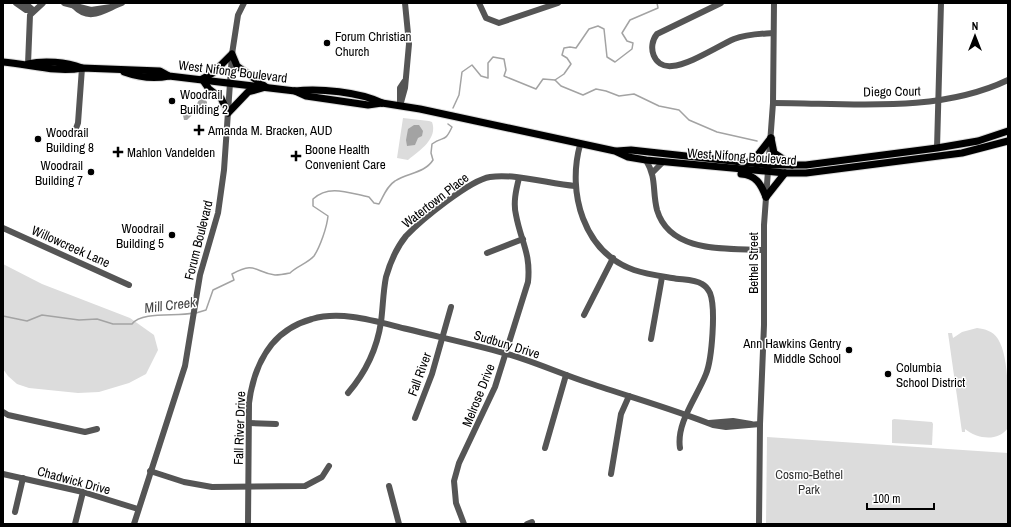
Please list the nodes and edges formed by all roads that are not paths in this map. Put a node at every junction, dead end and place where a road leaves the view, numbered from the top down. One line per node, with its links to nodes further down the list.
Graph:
1 (16, 3): 14 (street)
2 (25, 3): 14 (street)
3 (43, 3): 14 (street)
4 (64, 3): 5 (street)
5 (122, 3)
6 (244, 3): 16 (street, Forum Boulevard)
7 (405, 3): 30 (street)
8 (479, 3): 13 (street)
9 (558, 3): 13 (street)
10 (721, 3): 15 (street)
11 (774, 3): 15 (street, Bethel Street)
12 (941, 3): 27 (street)
13 (550, 4)
14 (33, 10): 18 (street)
15 (773, 33): 29 (street, Bethel Street)
16 (232, 54): 20 (main road); 22 (street, Forum Boulevard); 23 (main road)
17 (3, 62): 18 (main road, West Nifong Boulevard)
18 (28, 64): 19 (main road, West Nifong Boulevard)
19 (82, 68): 20 (main road, West Nifong Boulevard); 33 (street)
20 (202, 79): 22 (main road, West Nifong Boulevard); 31 (main road)
21 (1008, 80): 27 (street, Diego Court)
22 (229, 82): 23 (main road, West Nifong Boulevard); 31 (street, Forum Boulevard)
23 (266, 87): 24 (main road, West Nifong Boulevard); 31 (main road)
24 (295, 91): 25 (main road, West Nifong Boulevard); 26 (main road, West Nifong Boulevard)
25 (357, 95): 26 (main road); 28 (main road, West Nifong Boulevard)
26 (331, 100): 28 (main road, West Nifong Boulevard)
27 (938, 101): 29 (street, Diego Court); 38 (street)
28 (382, 103): 30 (main road, West Nifong Boulevard)
29 (773, 103): 34 (street, Bethel Street)
30 (400, 106): 37 (main road, West Nifong Boulevard)
31 (228, 113): 80 (street, Forum Boulevard)
32 (1008, 131): 35 (main road)
33 (75, 132)
34 (771, 138): 44 (main road); 45 (main road); 47 (street, Bethel Street)
35 (978, 141): 38 (main road); 40 (main road)
36 (1008, 141): 40 (main road)
37 (580, 145): 39 (main road, West Nifong Boulevard); 51 (street)
38 (937, 148): 43 (main road); 45 (main road, West Nifong Boulevard)
39 (615, 151): 41 (main road, West Nifong Boulevard); 44 (main road, West Nifong Boulevard)
40 (940, 156): 43 (main road, West Nifong Boulevard)
41 (646, 160): 42 (main road, West Nifong Boulevard); 48 (street)
42 (663, 162): 46 (main road, West Nifong Boulevard); 48 (street)
43 (891, 162): 49 (main road, West Nifong Boulevard)
44 (747, 163): 47 (main road, West Nifong Boulevard)
45 (792, 165): 47 (main road, West Nifong Boulevard)
46 (714, 168): 47 (main road, West Nifong Boulevard); 52 (main road)
47 (768, 169): 49 (main road, West Nifong Boulevard); 52 (street, Bethel Street)
48 (653, 172): 55 (street)
49 (785, 174): 52 (main road)
50 (519, 178): 51 (street, Watertown Place); 54 (street, Melrose Drive); 62 (street, Watertown Place)
51 (575, 186): 57 (street)
52 (766, 197): 55 (street, Bethel Street)
53 (3, 228): 59 (street, Willowcreek Lane)
54 (523, 238): 56 (street); 66 (street, Melrose Drive)
55 (763, 250): 75 (street, Bethel Street)
56 (487, 253)
57 (613, 258): 58 (street); 61 (street)
58 (662, 277): 65 (street); 71 (street)
59 (129, 285)
60 (451, 307): 64 (street, Fall River)
61 (584, 314)
62 (381, 322): 63 (street, Sudbury Drive); 64 (street, Sudbury Drive); 68 (street, Watertown Place)
63 (295, 326): 73 (street, Fall River Drive)
64 (443, 337): 66 (street, Sudbury Drive); 72 (street, Fall River)
65 (651, 339)
66 (505, 353): 67 (street, Sudbury Drive); 93 (street, Melrose Drive)
67 (566, 375): 69 (street, Sudbury Drive); 77 (street)
68 (348, 393)
69 (629, 396): 71 (street, Sudbury Drive); 82 (street)
70 (3, 412): 76 (street)
71 (687, 416): 75 (street, Sudbury Drive); 78 (street)
72 (415, 418)
73 (249, 423): 74 (street); 84 (street, Fall River Drive)
74 (276, 424)
75 (760, 424): 94 (street, Bethel Street)
76 (97, 429)
77 (544, 448)
78 (680, 448)
79 (329, 466): 84 (street)
80 (150, 471): 84 (street); 87 (street, Forum Boulevard)
81 (3, 474): 83 (street, Chadwick Drive)
82 (611, 474)
83 (23, 478): 86 (street, Chadwick Drive); 88 (street)
84 (248, 486): 91 (street, Fall River Drive)
85 (389, 486): 92 (street)
86 (83, 492): 87 (street, Chadwick Drive); 89 (street)
87 (138, 509): 90 (street, Forum Boulevard)
88 (15, 512)
89 (75, 524)
90 (134, 524)
91 (248, 524)
92 (399, 524)
93 (464, 524)
94 (759, 524)

